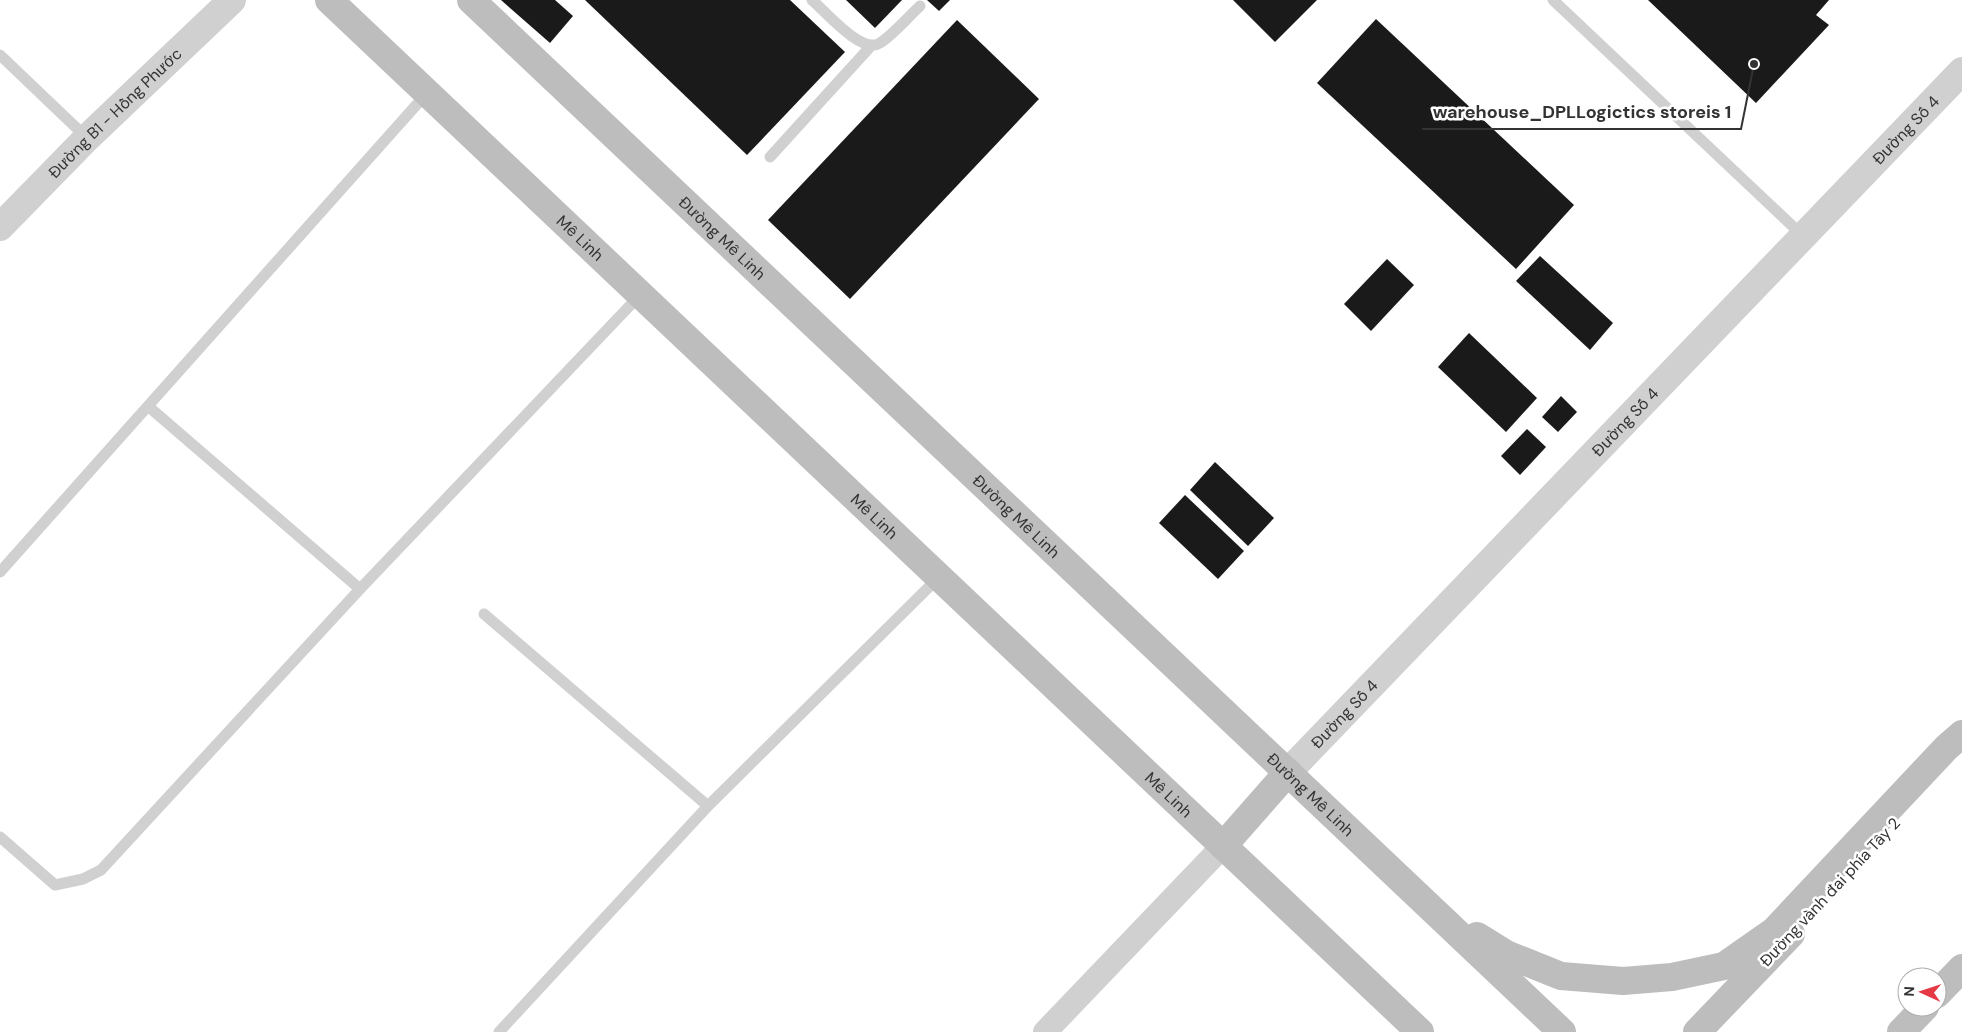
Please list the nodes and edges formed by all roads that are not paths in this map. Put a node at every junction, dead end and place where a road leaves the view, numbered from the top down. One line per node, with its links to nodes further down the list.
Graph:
1 (232, 0): 11 (street, Đường B1 - Hồng Phước)
2 (329, 0): 10 (main road, Mê Linh)
3 (471, 0): 23 (main road, Đường Mê Linh)
4 (812, 0): 7 (lane)
5 (1554, 0): 14 (lane)
6 (920, 6): 7 (lane)
7 (870, 47): 12 (lane)
8 (0, 55): 11 (lane)
9 (1962, 71): 14 (street, Đường Số 4)
10 (427, 92): 15 (main road, Mê Linh); 16 (lane)
11 (87, 138): 13 (street, Đường B1 - Hồng Phước)
12 (770, 156)
13 (0, 227)
14 (1804, 237): 23 (street, Đường Số 4)
15 (640, 295): 18 (main road, Mê Linh); 19 (lane)
16 (149, 406): 17 (lane); 19 (lane)
17 (0, 572)
18 (939, 577): 24 (lane); 26 (main road, Mê Linh)
19 (360, 589): 25 (lane)
20 (484, 614): 24 (lane)
21 (1962, 734): 27 (main road)
22 (1962, 753): 37 (main road, Đường vành đai phía Tây 2)
23 (1288, 772): 26 (main road); 27 (main road, Đường Mê Linh)
24 (708, 806): 32 (lane)
25 (0, 837)
26 (1223, 846): 29 (main road, Mê Linh); 33 (street)
27 (1428, 904): 36 (main road, Đường Mê Linh)
28 (1962, 968): 30 (main road)
29 (1354, 970): 34 (main road); 35 (main road, Mê Linh)
30 (1947, 984)
31 (1915, 1017): 38 (main road)
32 (499, 1032)
33 (1045, 1032)
34 (1404, 1032)
35 (1420, 1032)
36 (1562, 1032)
37 (1698, 1032)
38 (1901, 1032)

